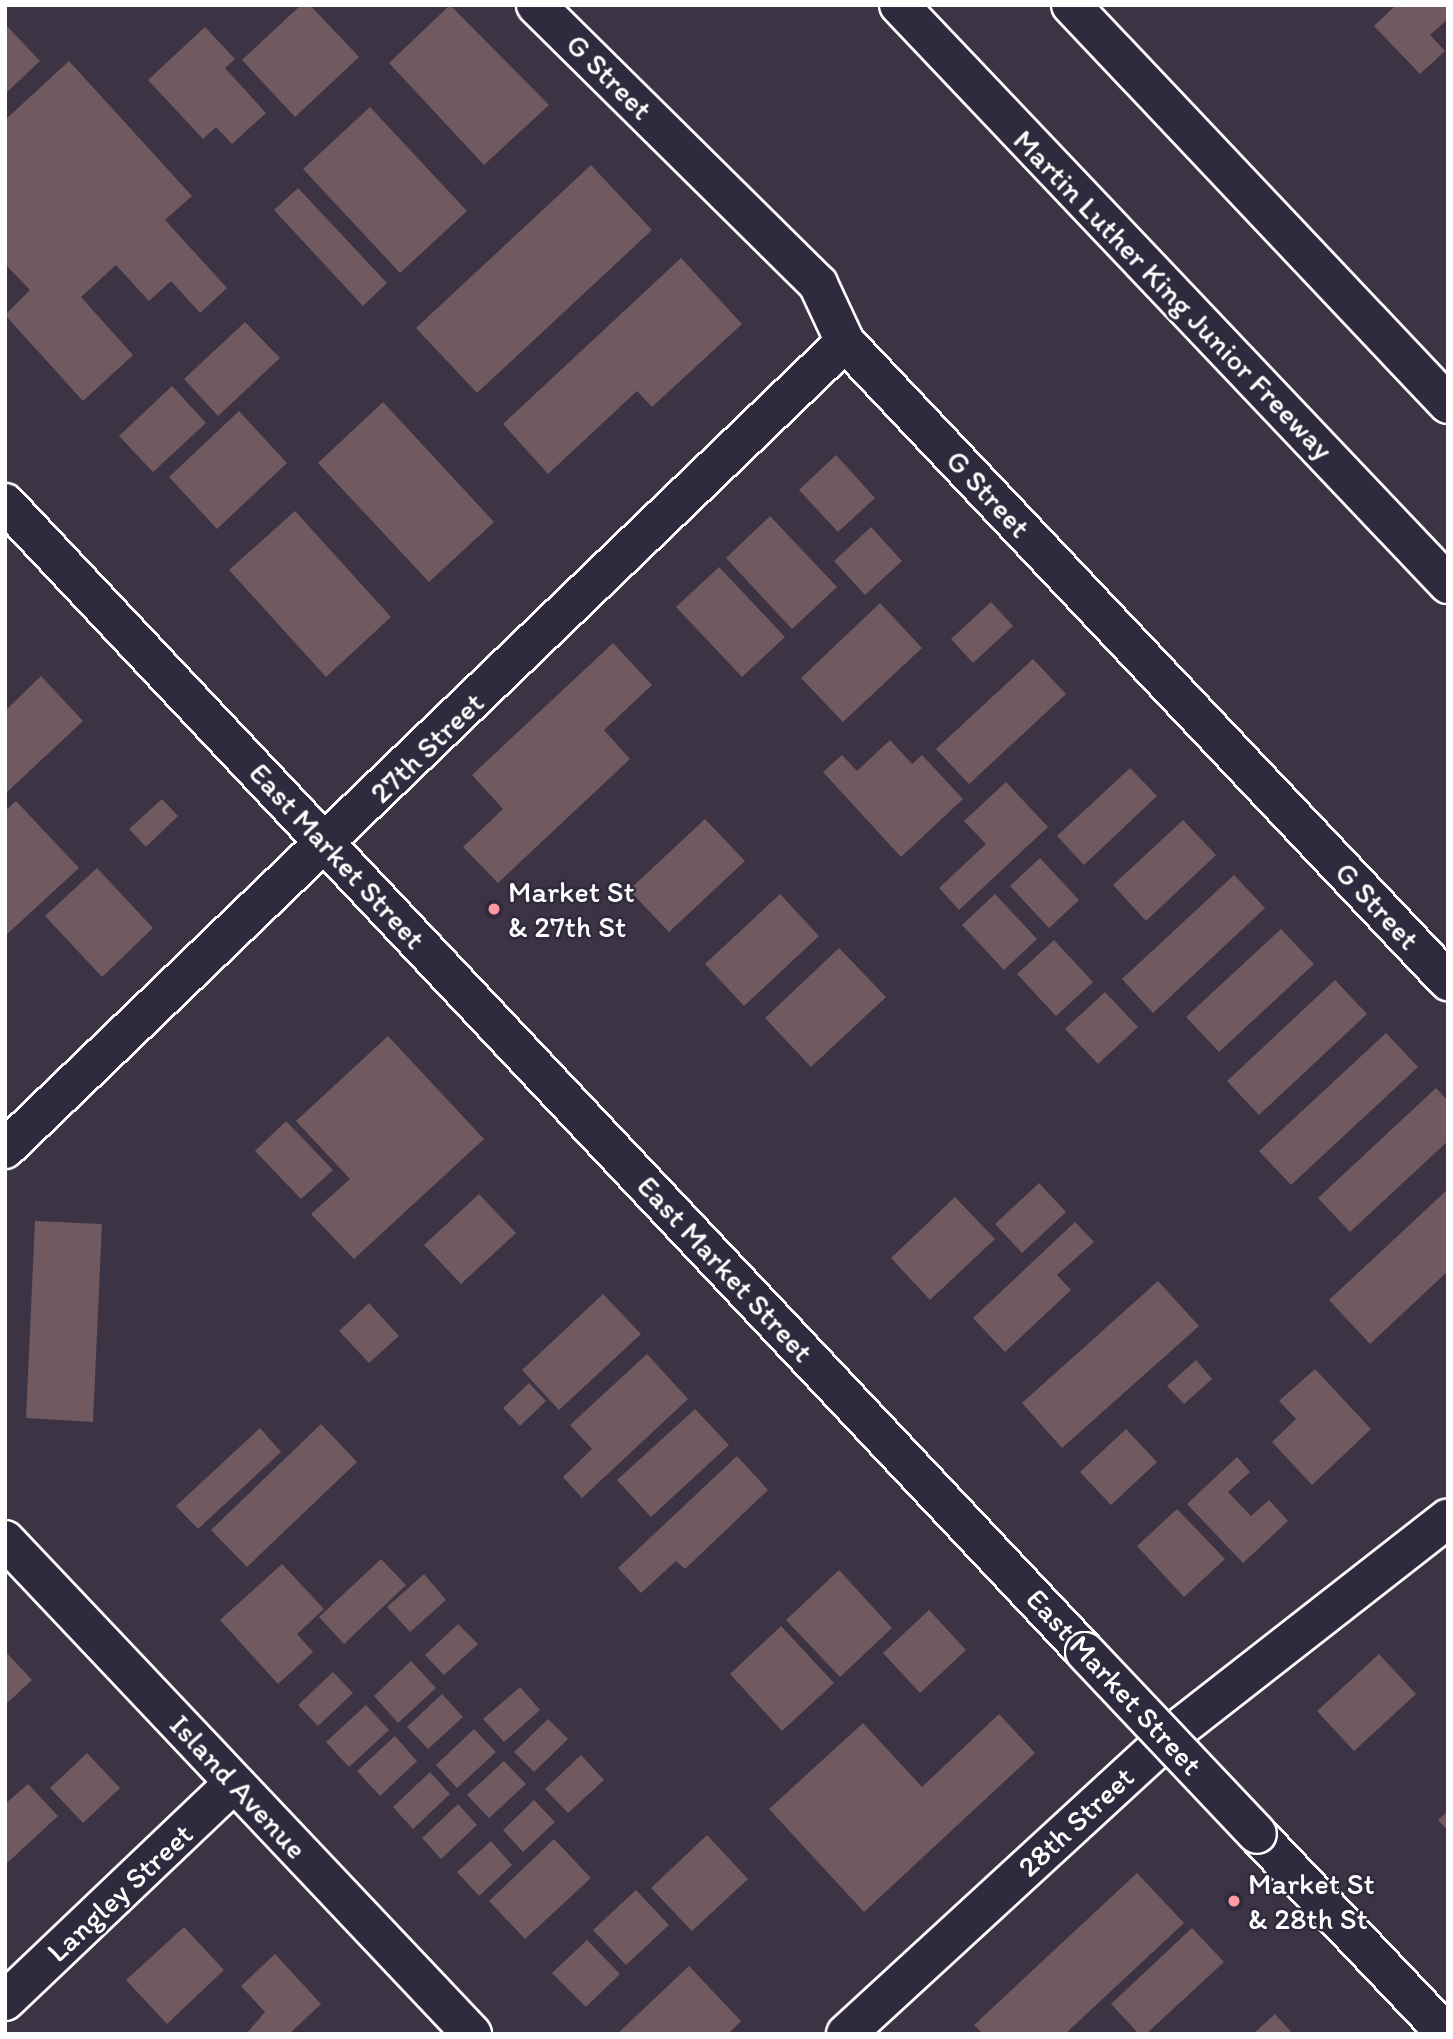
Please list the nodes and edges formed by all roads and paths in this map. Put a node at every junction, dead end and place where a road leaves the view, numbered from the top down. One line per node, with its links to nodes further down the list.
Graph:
1 (536, 5): 4 (main road, G Street)
2 (899, 5): 7 (main road, Martin Luther King Junior Freeway)
3 (1072, 5): 5 (main road)
4 (845, 342): 8 (main road, 27th Street); 9 (main road, G Street)
5 (1448, 404)
6 (5, 503): 8 (main road, East Market Street)
7 (1448, 584)
8 (326, 845): 10 (main road, 27th Street); 17 (main road, East Market Street, bridge)
9 (1448, 981)
10 (5, 1149)
11 (1448, 1518): 16 (main road, 28th Street)
12 (5, 1541): 13 (main road, Island Avenue)
13 (234, 1783): 14 (main road, Langley Street); 15 (main road, Island Avenue)
14 (5, 2001)
15 (471, 2034)
16 (846, 2034)
17 (1447, 2034)

